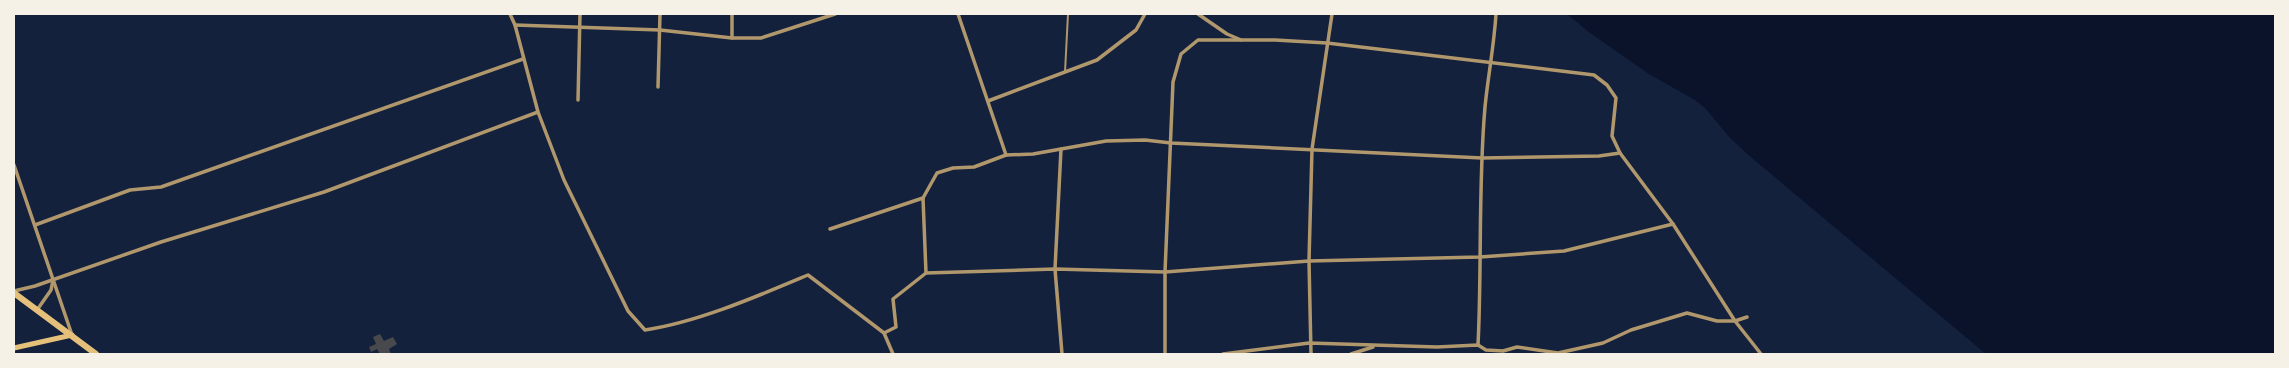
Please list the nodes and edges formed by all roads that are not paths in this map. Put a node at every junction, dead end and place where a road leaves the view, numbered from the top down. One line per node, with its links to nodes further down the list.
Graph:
1 (510, 14): 12 (street)
2 (580, 14): 13 (street)
3 (660, 14): 14 (street)
4 (732, 14): 15 (street)
5 (835, 14): 15 (street)
6 (958, 14): 23 (street)
7 (1068, 14): 20 (lane)
8 (1145, 14): 20 (street)
9 (1198, 14): 16 (street)
10 (1332, 14): 17 (street)
11 (1496, 14): 19 (street)
12 (515, 25): 13 (street); 18 (street)
13 (579, 29): 14 (street); 22 (street)
14 (660, 30): 15 (street); 21 (street)
15 (732, 38)
16 (1244, 41): 17 (street); 25 (street)
17 (1327, 43): 19 (street); 27 (street)
18 (523, 59): 24 (street); 34 (street)
19 (1490, 64): 28 (street); 30 (street)
20 (1065, 72): 23 (street)
21 (658, 87)
22 (578, 100)
23 (988, 101): 29 (street)
24 (538, 112): 41 (street); 46 (street)
25 (1171, 143): 26 (street); 27 (street); 39 (street)
26 (1061, 149): 29 (street); 38 (street)
27 (1312, 149): 30 (street); 37 (street)
28 (1620, 153): 30 (street); 33 (street)
29 (1006, 155): 32 (street)
30 (1482, 158): 36 (street)
31 (14, 165): 34 (street)
32 (923, 198): 35 (street); 40 (street)
33 (1672, 224): 36 (street); 45 (street)
34 (35, 225): 41 (street)
35 (830, 229)
36 (1480, 257): 37 (street); 49 (street)
37 (1309, 261): 39 (street); 48 (street)
38 (1055, 269): 39 (street); 40 (street); 54 (street)
39 (1165, 272): 55 (street)
40 (926, 273): 46 (street)
41 (53, 279): 42 (street); 43 (street); 47 (street)
42 (14, 292): 43 (highway)
43 (37, 310): 47 (highway)
44 (1747, 317): 45 (street)
45 (1735, 321): 49 (street); 59 (street)
46 (884, 333): 53 (street)
47 (72, 335): 51 (main road); 52 (highway)
48 (1309, 343): 50 (street); 56 (street); 57 (street)
49 (1478, 345): 50 (street)
50 (1378, 346): 58 (street)
51 (14, 348)
52 (96, 354)
53 (893, 354)
54 (1062, 354)
55 (1164, 354)
56 (1224, 354)
57 (1311, 354)
58 (1351, 354)
59 (1761, 354)

